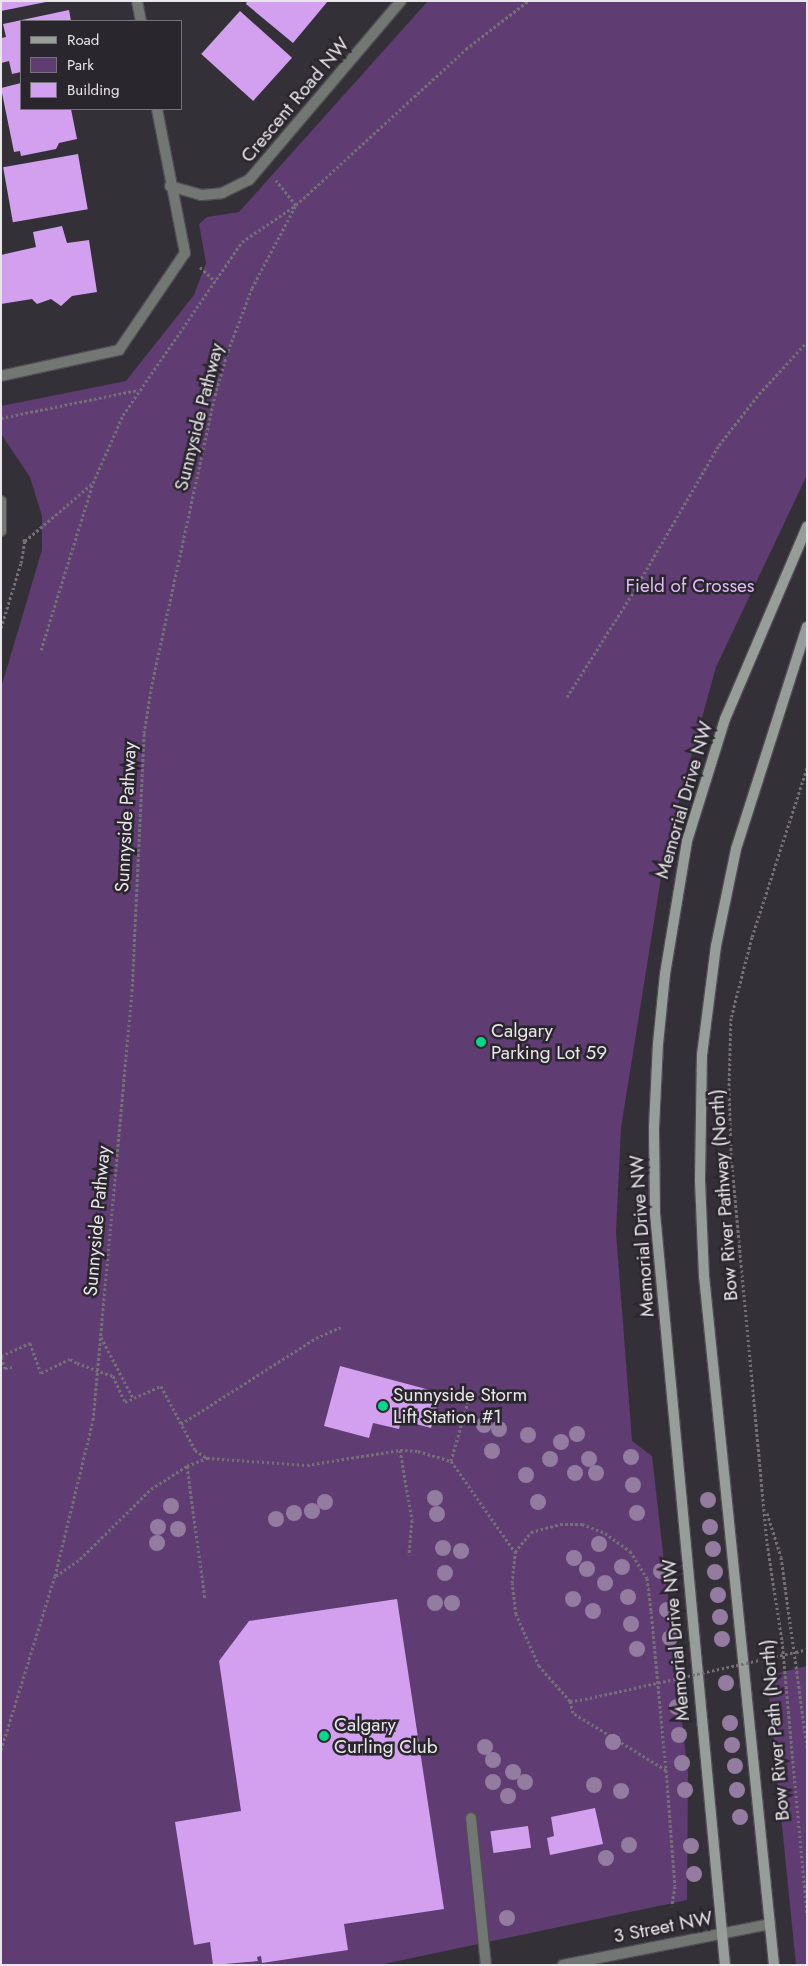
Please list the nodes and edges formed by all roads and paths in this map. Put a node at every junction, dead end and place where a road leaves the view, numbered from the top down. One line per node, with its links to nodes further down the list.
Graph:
1 (138, 1): 4 (street)
2 (401, 1): 6 (street, Crescent Road NW)
3 (528, 1): 8 (path, Sunnyside Pathway)
4 (141, 20)
5 (157, 110): 7 (street)
6 (269, 158): 7 (street, Crescent Road NW); 8 (path)
7 (170, 186): 10 (street)
8 (296, 205): 11 (path); 23 (path, Sunnyside Pathway)
9 (807, 342): 20 (path)
10 (1, 376)
11 (139, 390): 12 (path); 13 (path)
12 (1, 418)
13 (94, 483): 18 (path); 19 (path)
14 (1, 502): 16 (street)
15 (807, 527): 49 (main road, Memorial Drive NW)
16 (1, 531)
17 (807, 627): 48 (main road)
18 (1, 628)
19 (41, 650)
20 (567, 697)
21 (807, 768): 33 (path, Bow River Pathway (North))
22 (340, 1327): 28 (path)
23 (101, 1335): 26 (path); 37 (path, Sunnyside Pathway)
24 (1, 1356): 25 (path); 26 (path, bridge)
25 (12, 1367)
26 (133, 1398): 28 (path)
27 (468, 1398): 31 (path)
28 (181, 1424): 30 (path)
29 (400, 1450): 30 (path); 31 (path); 36 (path)
30 (208, 1458): 32 (path)
31 (450, 1460): 35 (path)
32 (187, 1466): 37 (path); 38 (path)
33 (766, 1510): 34 (path, Bow River Pathway (North)); 40 (path, Bow River Pathway (North))
34 (767, 1542): 47 (path, Bow River Path (North))
35 (515, 1552): 41 (path); 44 (path)
36 (409, 1556)
37 (55, 1576): 43 (path, Sunnyside Pathway)
38 (205, 1599)
39 (807, 1649): 40 (path)
40 (796, 1652): 41 (path, bridge); 42 (path, Bow River Pathway (North))
41 (570, 1701): 44 (path)
42 (807, 1747)
43 (1, 1750)
44 (666, 1770): 46 (path)
45 (471, 1818): 50 (street)
46 (672, 1906)
47 (807, 1915)
48 (770, 1924): 49 (street, 3 Street NW); 53 (main road)
49 (722, 1933): 51 (street, 3 Street NW); 52 (main road, Memorial Drive NW)
50 (486, 1965)
51 (563, 1965)
52 (725, 1965)
53 (774, 1965)

